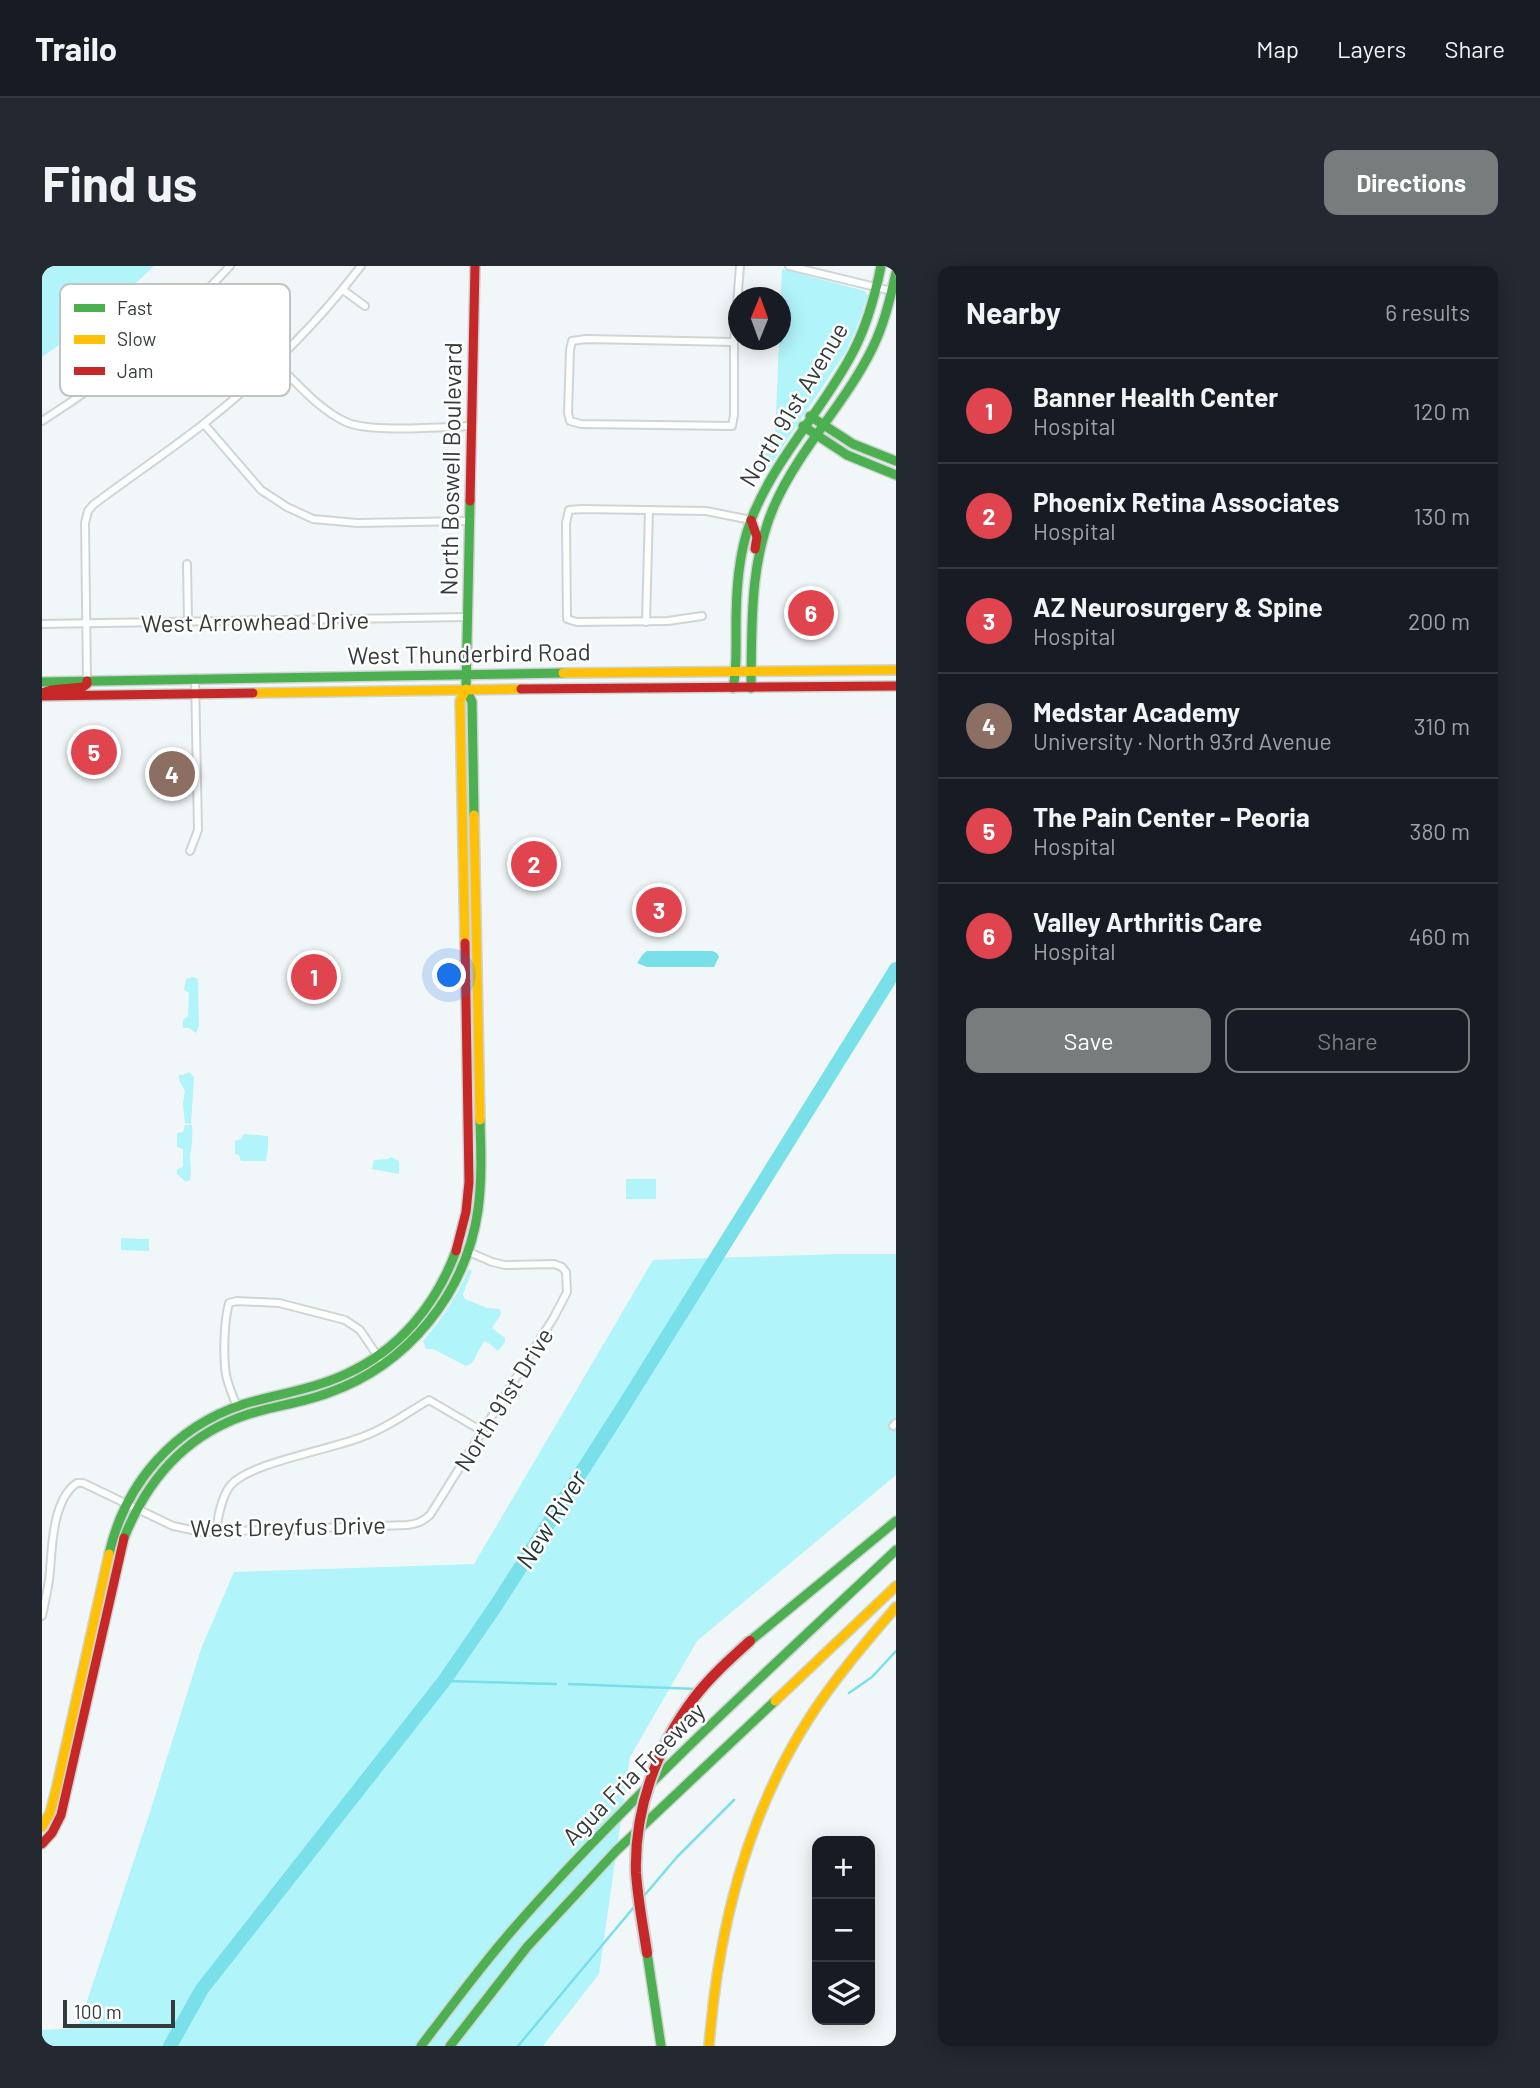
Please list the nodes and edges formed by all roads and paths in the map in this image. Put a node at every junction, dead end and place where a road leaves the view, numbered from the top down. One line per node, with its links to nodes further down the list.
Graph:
1 (230, 266): 9 (street)
2 (360, 266): 12 (street)
3 (475, 266): 24 (main road, North Boswell Boulevard)
4 (740, 266): 10 (street)
5 (789, 266): 7 (street)
6 (881, 266): 11 (main road, North 91st Avenue)
7 (818, 270): 11 (street)
8 (896, 273): 13 (main road, North 91st Avenue)
9 (214, 284)
10 (738, 287)
11 (877, 288): 13 (street); 20 (main road, North 91st Avenue)
12 (343, 290): 14 (street); 16 (street)
13 (892, 291): 23 (main road, North 91st Avenue)
14 (365, 306)
15 (734, 342): 15 (street)
16 (290, 346)
17 (290, 376): 24 (street)
18 (78, 396): 21 (street)
19 (236, 396): 22 (street)
20 (810, 416): 23 (main road); 25 (main road, North 91st Avenue)
21 (42, 421)
22 (204, 424): 31 (street); 38 (street)
23 (824, 425): 26 (main road, North 91st Avenue); 27 (main road)
24 (472, 426): 31 (main road, North Boswell Boulevard)
25 (803, 426): 26 (main road); 30 (main road, North 91st Avenue)
26 (816, 436): 28 (main road); 32 (main road, North 91st Avenue)
27 (896, 461)
28 (896, 475)
29 (649, 510): 30 (street); 37 (street); 37 (street)
30 (751, 520): 32 (main road); 41 (main road, North 91st Avenue)
31 (470, 521): 35 (main road, North Boswell Boulevard)
32 (757, 561): 42 (main road, North 91st Avenue)
33 (187, 564): 36 (street)
34 (702, 616): 37 (street)
35 (468, 617): 36 (street, West Arrowhead Drive); 43 (main road, North Boswell Boulevard)
36 (188, 622): 38 (street, West Arrowhead Drive)
37 (646, 622)
38 (86, 623): 39 (street, West Arrowhead Drive); 45 (street)
39 (42, 624)
40 (896, 670): 42 (main road, West Thunderbird Road)
41 (737, 672): 42 (main road, West Thunderbird Road); 43 (main road, West Thunderbird Road); 48 (main road, North 91st Avenue)
42 (752, 672): 49 (main road, North 91st Avenue)
43 (466, 674): 44 (main road, West Thunderbird Road); 50 (main road, North Boswell Boulevard)
44 (195, 678): 45 (main road, West Thunderbird Road); 52 (street)
45 (87, 681): 46 (main road, West Thunderbird Road); 51 (main road)
46 (42, 682)
47 (896, 686): 49 (main road, West Thunderbird Road)
48 (733, 688): 49 (main road, West Thunderbird Road); 50 (main road, West Thunderbird Road)
49 (751, 688)
50 (466, 689): 52 (main road, West Thunderbird Road); 53 (main road, North Boswell Boulevard)
51 (42, 695): 52 (main road, West Thunderbird Road)
52 (195, 695): 54 (street)
53 (468, 780): 55 (main road); 56 (main road)
54 (190, 851)
55 (464, 883): 56 (main road); 57 (main road)
56 (476, 883): 57 (main road)
57 (471, 953): 58 (main road)
58 (473, 1213): 59 (main road); 60 (main road)
59 (469, 1252): 60 (main road); 63 (street, North 91st Drive)
60 (439, 1302): 61 (main road)
61 (380, 1361): 62 (main road); 62 (street); 64 (main road)
62 (236, 1406): 64 (main road)
63 (482, 1431): 66 (street, North 91st Drive); 68 (street)
64 (182, 1442): 65 (main road)
65 (131, 1505): 68 (street, West Dreyfus Drive); 71 (street, West Dreyfus Drive); 75 (main road); 76 (main road)
66 (424, 1520): 68 (street, West Dreyfus Drive)
67 (896, 1521): 79 (main road, bridge)
68 (216, 1532)
69 (896, 1550): 77 (main road, Agua Fria Freeway)
70 (42, 1559): 71 (street)
71 (51, 1559): 74 (street)
72 (896, 1586): 78 (main road, Agua Fria Freeway)
73 (896, 1607): 80 (main road)
74 (42, 1616)
75 (42, 1828)
76 (42, 1844)
77 (421, 2046)
78 (450, 2046)
79 (662, 2046)
80 (709, 2046)

